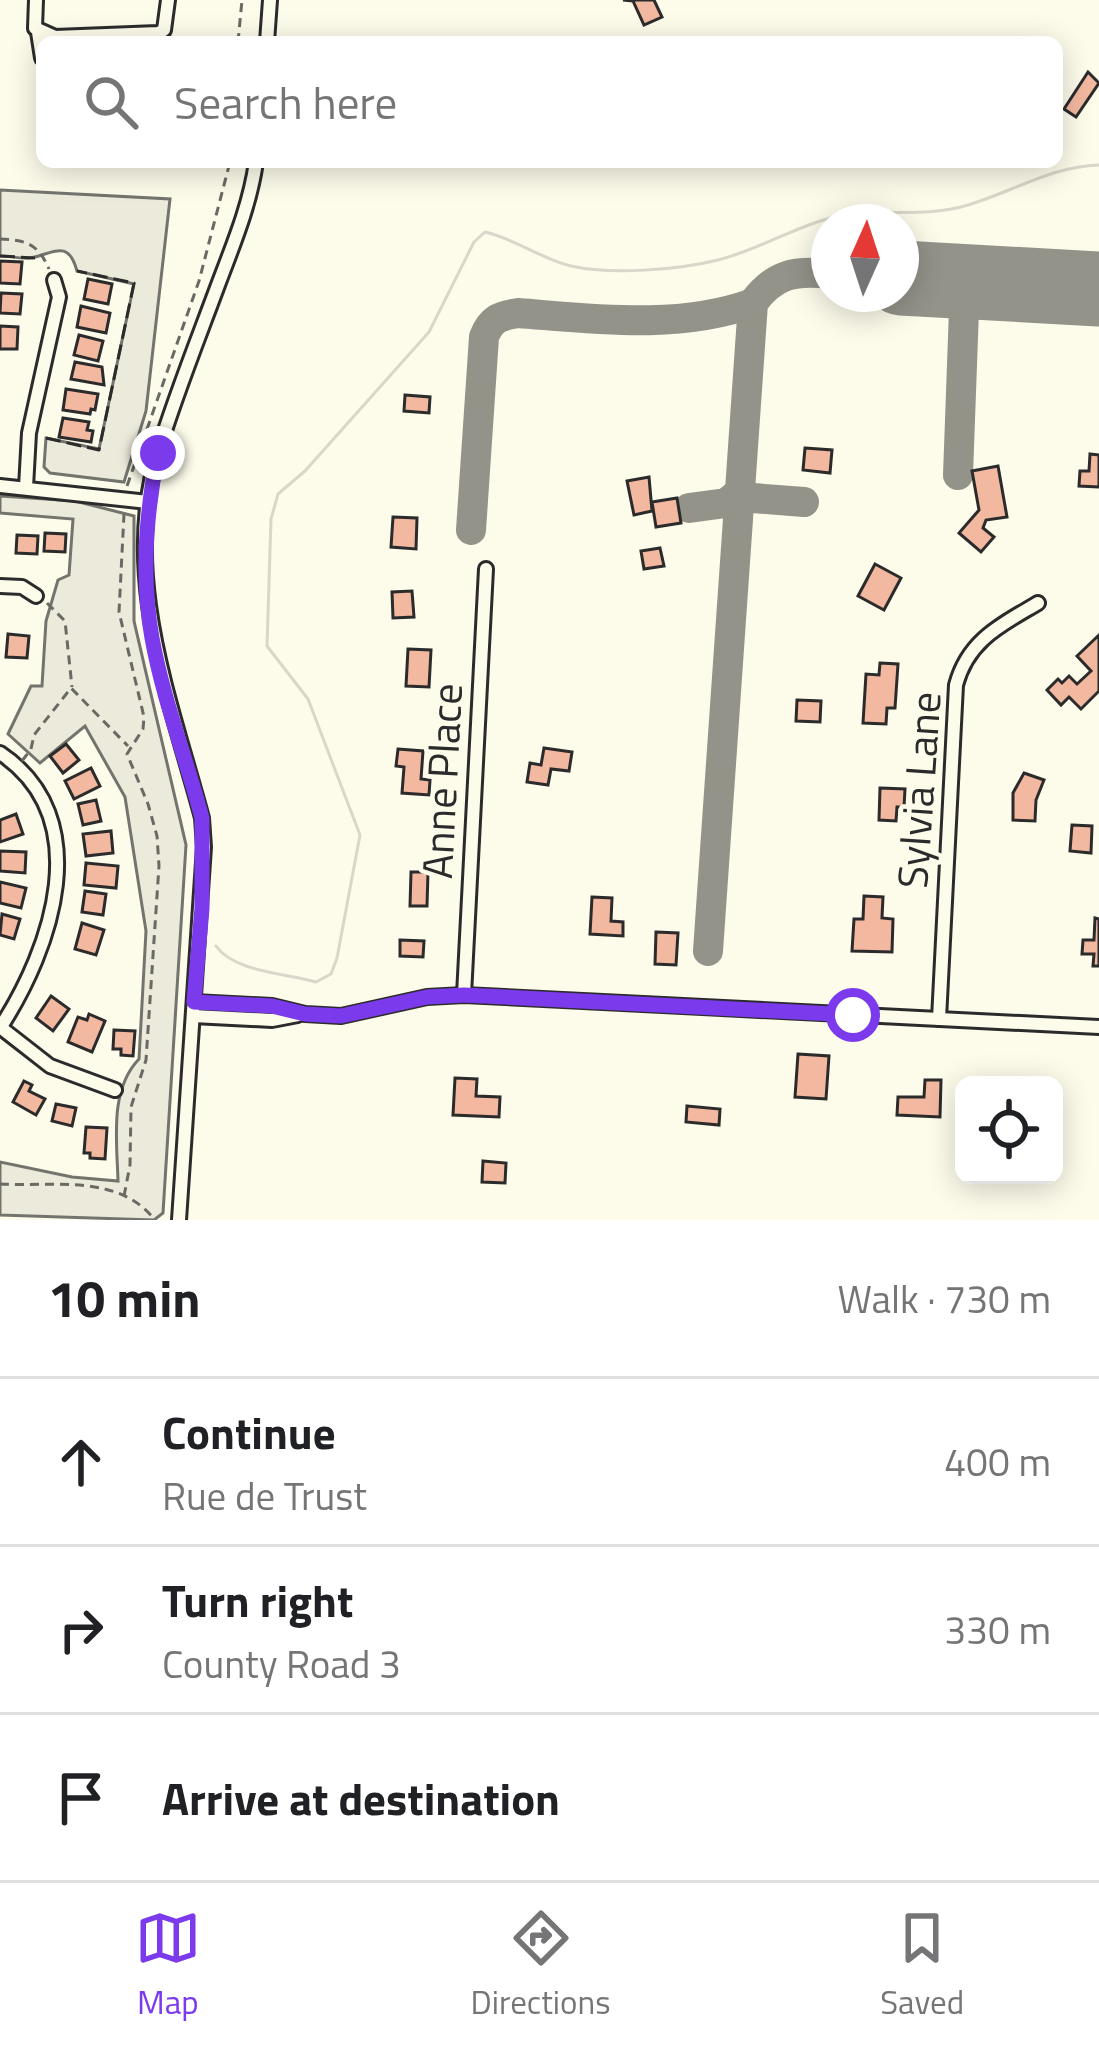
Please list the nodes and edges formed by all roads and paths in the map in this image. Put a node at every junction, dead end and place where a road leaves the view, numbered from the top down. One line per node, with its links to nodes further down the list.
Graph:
1 (36, 0): 5 (street)
2 (168, 0): 8 (street)
3 (242, 0): 9 (path)
4 (270, 0): 10 (street)
5 (38, 32): 6 (street); 7 (street)
6 (39, 36)
7 (52, 36)
8 (148, 36)
9 (239, 36)
10 (267, 36)
11 (228, 168): 17 (path)
12 (255, 168): 18 (street)
13 (0, 238): 14 (path)
14 (54, 280): 16 (street)
15 (0, 485): 16 (street)
16 (26, 487): 18 (street)
17 (127, 490)
18 (148, 502): 29 (street)
19 (124, 509): 25 (path)
20 (486, 569): 28 (street, Anne Place)
21 (0, 586): 22 (street)
22 (37, 596): 24 (path)
23 (1038, 603): 30 (street, Sylvia Lane)
24 (71, 688): 25 (path); 27 (path)
25 (129, 747): 35 (path)
26 (0, 753): 27 (street)
27 (17, 765): 31 (street)
28 (464, 995): 29 (street); 30 (street)
29 (193, 1009): 37 (street)
30 (939, 1019): 32 (street)
31 (0, 1028): 33 (street)
32 (1099, 1028)
33 (115, 1090)
34 (0, 1184): 35 (path)
35 (124, 1196): 36 (path)
36 (155, 1220)
37 (179, 1220)

